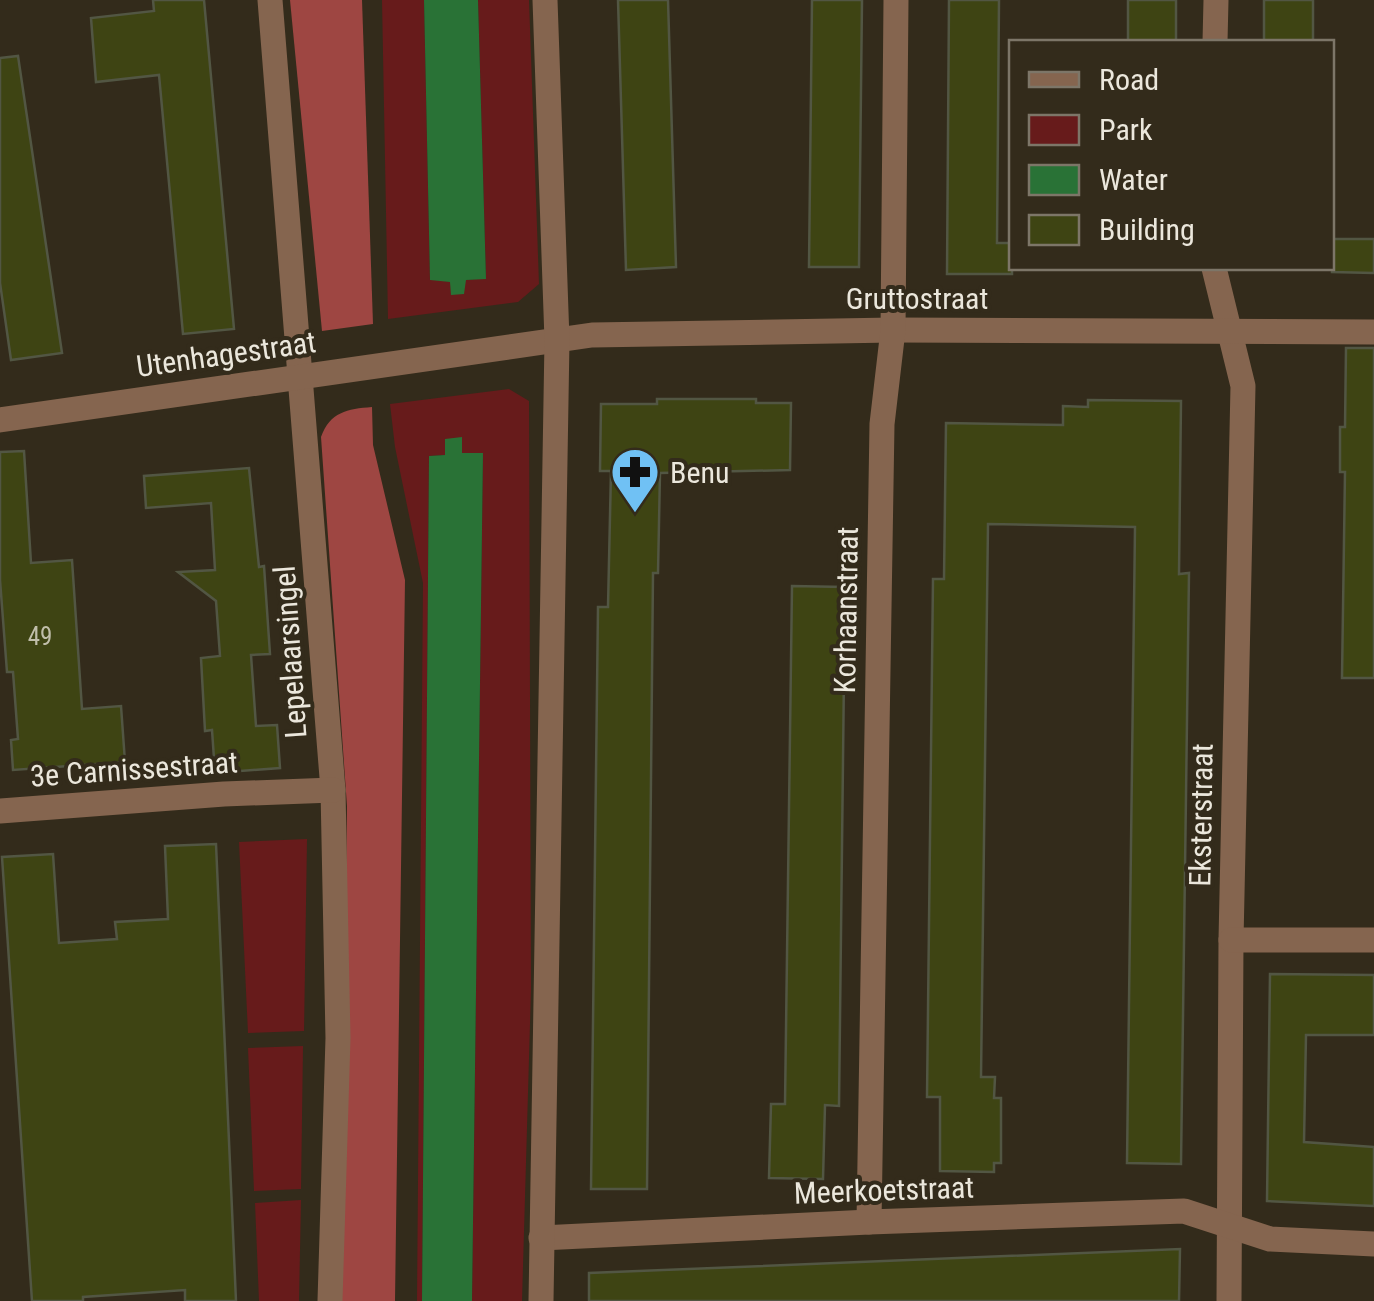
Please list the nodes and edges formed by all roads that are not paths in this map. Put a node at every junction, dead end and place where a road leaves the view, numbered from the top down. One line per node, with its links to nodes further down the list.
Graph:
1 (270, 0): 12 (street, Lepelaarsingel)
2 (545, 0): 10 (street)
3 (896, 0): 7 (street, Korhaanstraat)
4 (1216, 0): 5 (street)
5 (1216, 40)
6 (1214, 270): 8 (street, Eksterstraat)
7 (893, 330): 8 (street, Gruttostraat); 10 (street, Gruttostraat); 18 (street, Korhaanstraat)
8 (1227, 332): 9 (street, Gruttostraat); 16 (street, Eksterstraat)
9 (1374, 332)
10 (557, 340): 11 (street, Gruttostraat); 20 (street)
11 (461, 353): 12 (street, Utenhagestraat)
12 (303, 376): 13 (street, Utenhagestraat); 14 (street, Lepelaarsingel)
13 (0, 420)
14 (333, 790): 15 (street, 3e Carnissestraat); 22 (street, Lepelaarsingel)
15 (0, 811)
16 (1231, 940): 17 (street); 19 (street, Eksterstraat)
17 (1374, 940)
18 (870, 1222): 19 (street, Meerkoetstraat); 20 (street, Meerkoetstraat)
19 (1228, 1223): 21 (street, Meerkoetstraat); 24 (street, Eksterstraat)
20 (541, 1238): 23 (street)
21 (1374, 1244)
22 (330, 1301)
23 (541, 1301)
24 (1229, 1301)

